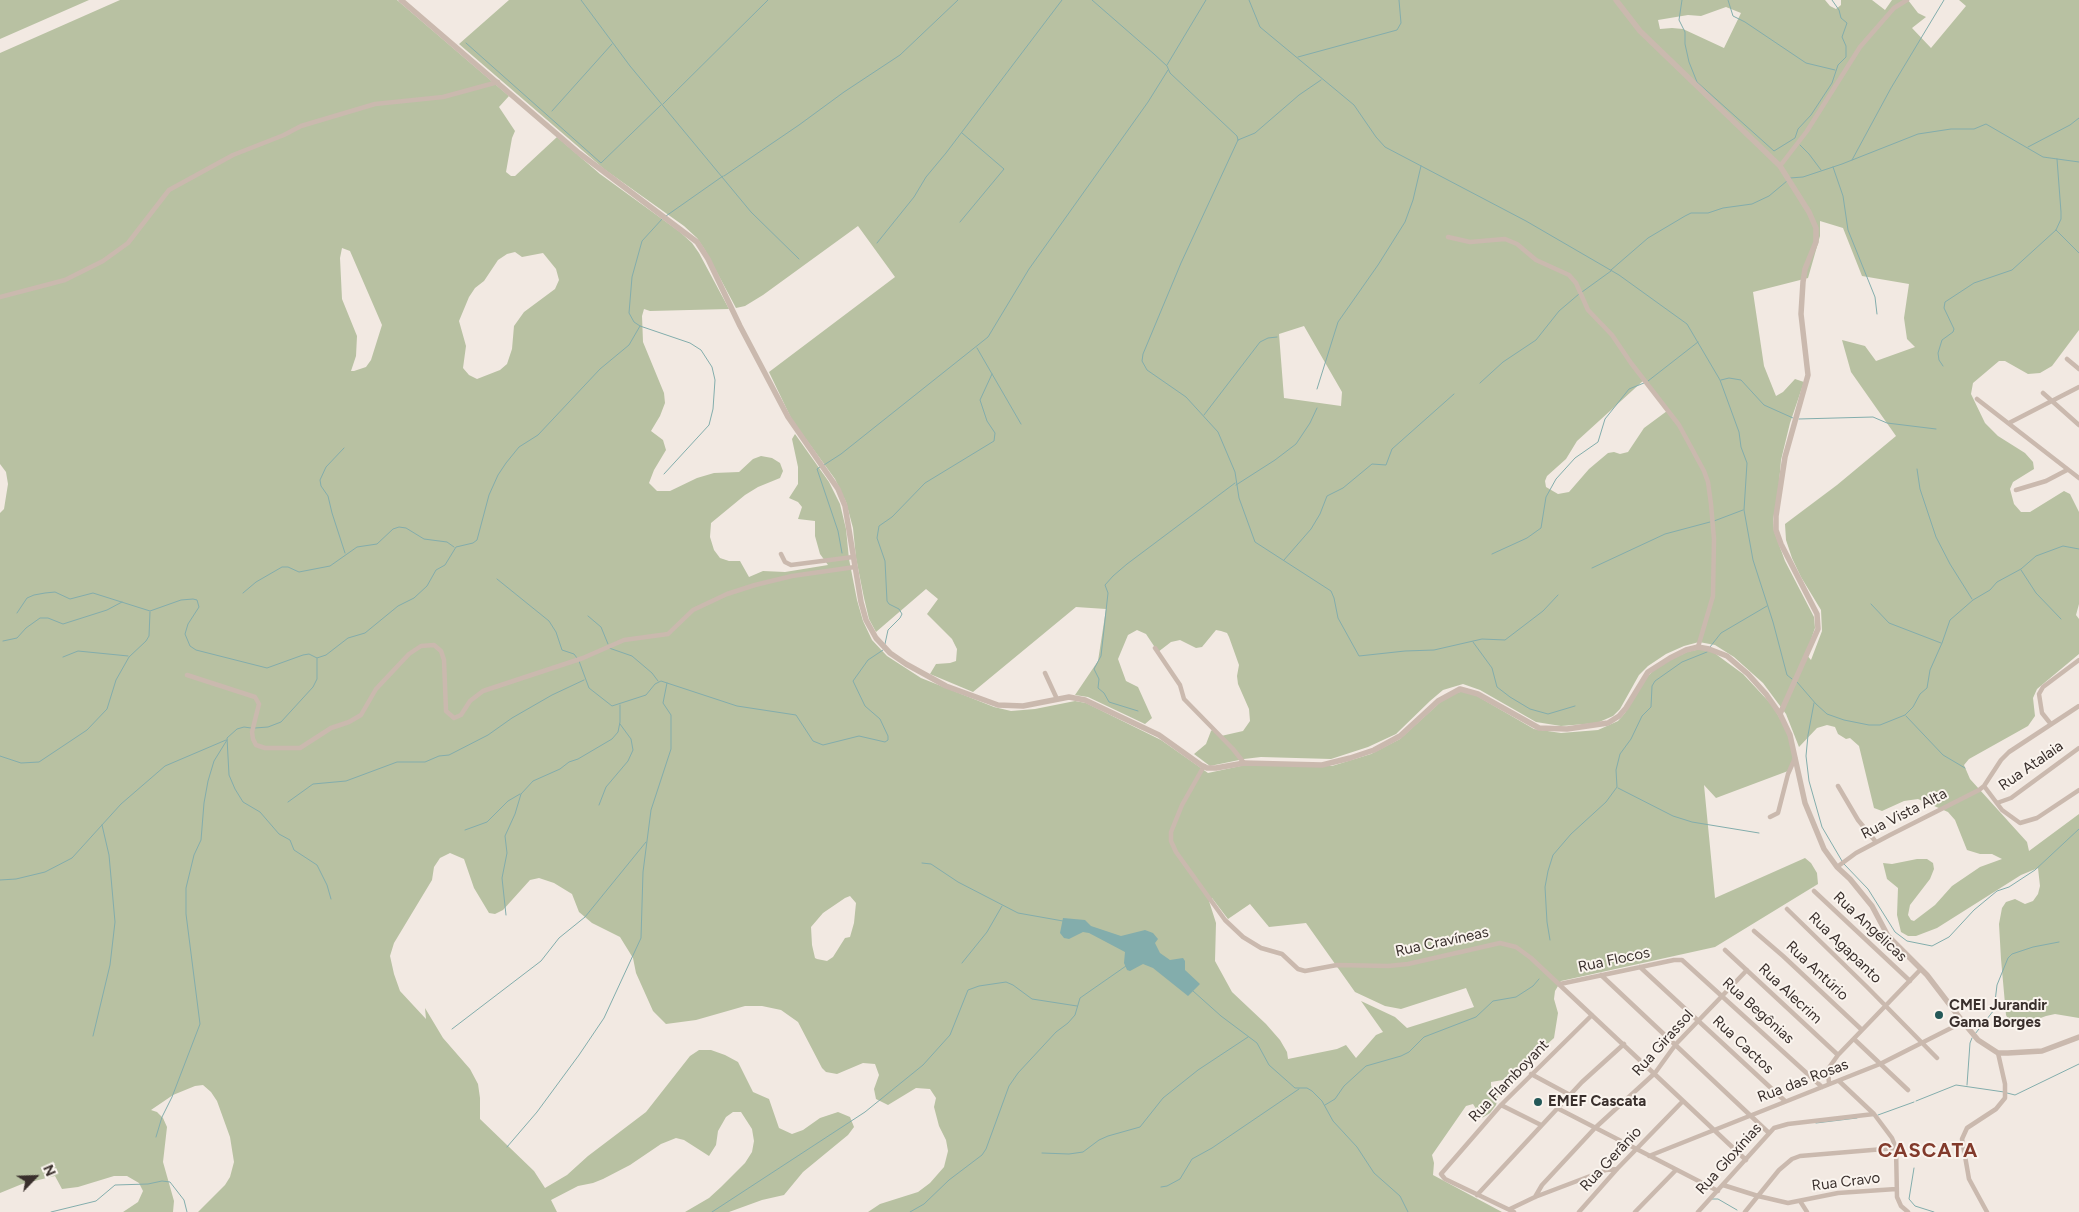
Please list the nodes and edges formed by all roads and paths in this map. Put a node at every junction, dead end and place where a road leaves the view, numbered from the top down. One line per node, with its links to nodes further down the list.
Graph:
1 (402, 0): 4 (street)
2 (1616, 0): 5 (street)
3 (1907, 0): 5 (street)
4 (498, 82): 7 (street); 20 (street)
5 (1780, 166): 29 (street)
6 (1448, 237): 22 (street)
7 (0, 296)
8 (2067, 359): 9 (street)
9 (2079, 369)
10 (2079, 387): 13 (street)
11 (2043, 393): 13 (street)
12 (1977, 399): 14 (street)
13 (2051, 402): 14 (street); 15 (street)
14 (2009, 423): 16 (street)
15 (2079, 425)
16 (2067, 470): 17 (street); 18 (street)
17 (2079, 478)
18 (2016, 490)
19 (781, 554): 20 (street)
20 (853, 557): 21 (street)
21 (855, 567): 26 (street); 27 (street)
22 (1698, 647): 29 (street); 33 (street)
23 (1155, 648): 33 (street)
24 (2079, 660): 30 (street)
25 (1045, 674): 27 (street)
26 (187, 675)
27 (1058, 699): 34 (street)
28 (2079, 706): 30 (street)
29 (1780, 714): 32 (street)
30 (2050, 723): 36 (street)
31 (2079, 748): 38 (street, Rua Atalaia)
32 (1796, 757): 39 (street); 41 (street)
33 (1244, 763): 34 (street)
34 (1204, 766): 52 (street, Rua Cravíneas)
35 (1838, 786): 40 (street)
36 (1984, 786): 38 (street); 40 (street, Rua Vista Alta)
37 (2079, 790): 38 (street)
38 (1997, 803)
39 (1770, 817)
40 (1876, 842): 41 (street, Rua Vista Alta)
41 (1837, 867): 48 (street)
42 (1814, 891): 51 (street, Rua Angélicas)
43 (1787, 909): 54 (street, Rua Agapanto)
44 (1754, 931): 58 (street, Rua Antúrio)
45 (1725, 950): 49 (street, Rua Alecrim)
46 (1674, 960): 47 (street, Rua Flocos); 53 (street, Rua Begônias)
47 (1640, 967): 50 (street, Rua Flocos); 56 (street, Rua Cactos)
48 (1921, 968): 51 (street); 57 (street)
49 (1747, 970): 53 (street, Rua Girassol); 65 (street, Rua Alecrim)
50 (1601, 975): 52 (street, Rua Flocos); 62 (street)
51 (1910, 981): 54 (street)
52 (1560, 984): 55 (street, Rua Cravíneas)
53 (1723, 996): 56 (street, Rua Girassol); 72 (street, Rua Begônias)
54 (1885, 1006): 58 (street); 63 (street, Rua Agapanto)
55 (1592, 1015): 61 (street, Rua Cravíneas); 69 (street, Rua Flamboyant)
56 (1698, 1021): 62 (street, Rua Girassol); 76 (street, Rua Cactos)
57 (1963, 1022): 63 (street, Rua das Rosas); 64 (street)
58 (1862, 1030): 60 (street)
59 (2079, 1037): 64 (street)
60 (1854, 1039): 65 (street); 67 (street)
61 (1624, 1044): 68 (street, Rua Cravíneas); 74 (street)
62 (1676, 1044): 68 (street, Rua Girassol); 80 (street)
63 (1920, 1044): 66 (street, Rua Agapanto); 67 (street, Rua das Rosas)
64 (1998, 1053): 105 (street)
65 (1838, 1055): 71 (street)
66 (1936, 1058)
67 (1880, 1064): 70 (street, Rua das Rosas); 73 (street)
68 (1655, 1073): 75 (street, Rua Cravíneas); 82 (street, Rua Girassol)
69 (1531, 1074): 74 (street); 77 (street, Rua Flamboyant)
70 (1839, 1081): 71 (street, Rua das Rosas); 79 (street)
71 (1829, 1084): 72 (street, Rua das Rosas)
72 (1822, 1087): 76 (street, Rua das Rosas)
73 (1908, 1090)
74 (1570, 1095): 78 (street)
75 (1683, 1101): 83 (street, Rua Cravíneas); 86 (street, Rua Gerânio)
76 (1785, 1101): 80 (street, Rua das Rosas)
77 (1501, 1105): 81 (street); 94 (street, Rua Flamboyant)
78 (1557, 1108): 81 (street); 82 (street)
79 (1874, 1114): 84 (street, Rua Gloxínias); 85 (street)
80 (1750, 1115): 83 (street, Rua das Rosas); 84 (street)
81 (1541, 1125): 94 (street)
82 (1595, 1128): 86 (street); 96 (street, Rua Girassol)
83 (1714, 1129): 87 (street, Rua das Rosas); 88 (street, Rua Cravíneas)
84 (1769, 1133): 88 (street, Rua Gloxínias)
85 (1896, 1148): 92 (street); 95 (street)
86 (1636, 1150): 87 (street); 89 (street, Rua Gerânio)
87 (1649, 1156): 90 (street)
88 (1746, 1160): 91 (street, Rua Gloxínias)
89 (1617, 1168): 96 (street); 99 (street, Rua Gerânio)
90 (1676, 1170): 93 (street); 100 (street)
91 (1723, 1185): 93 (street, Rua Gloxínias); 95 (street, Rua Cravo)
92 (1896, 1189): 97 (street, Rua Cravo); 104 (street)
93 (1718, 1191): 101 (street, Rua Gloxínias)
94 (1478, 1195): 98 (street)
95 (1758, 1196): 97 (street, Rua Cravo); 102 (street)
96 (1535, 1197): 98 (street)
97 (1800, 1201): 103 (street)
98 (1512, 1211)
99 (1579, 1212)
100 (1636, 1212)
101 (1698, 1212)
102 (1745, 1212)
103 (1807, 1212)
104 (1908, 1212)
105 (1988, 1212)

